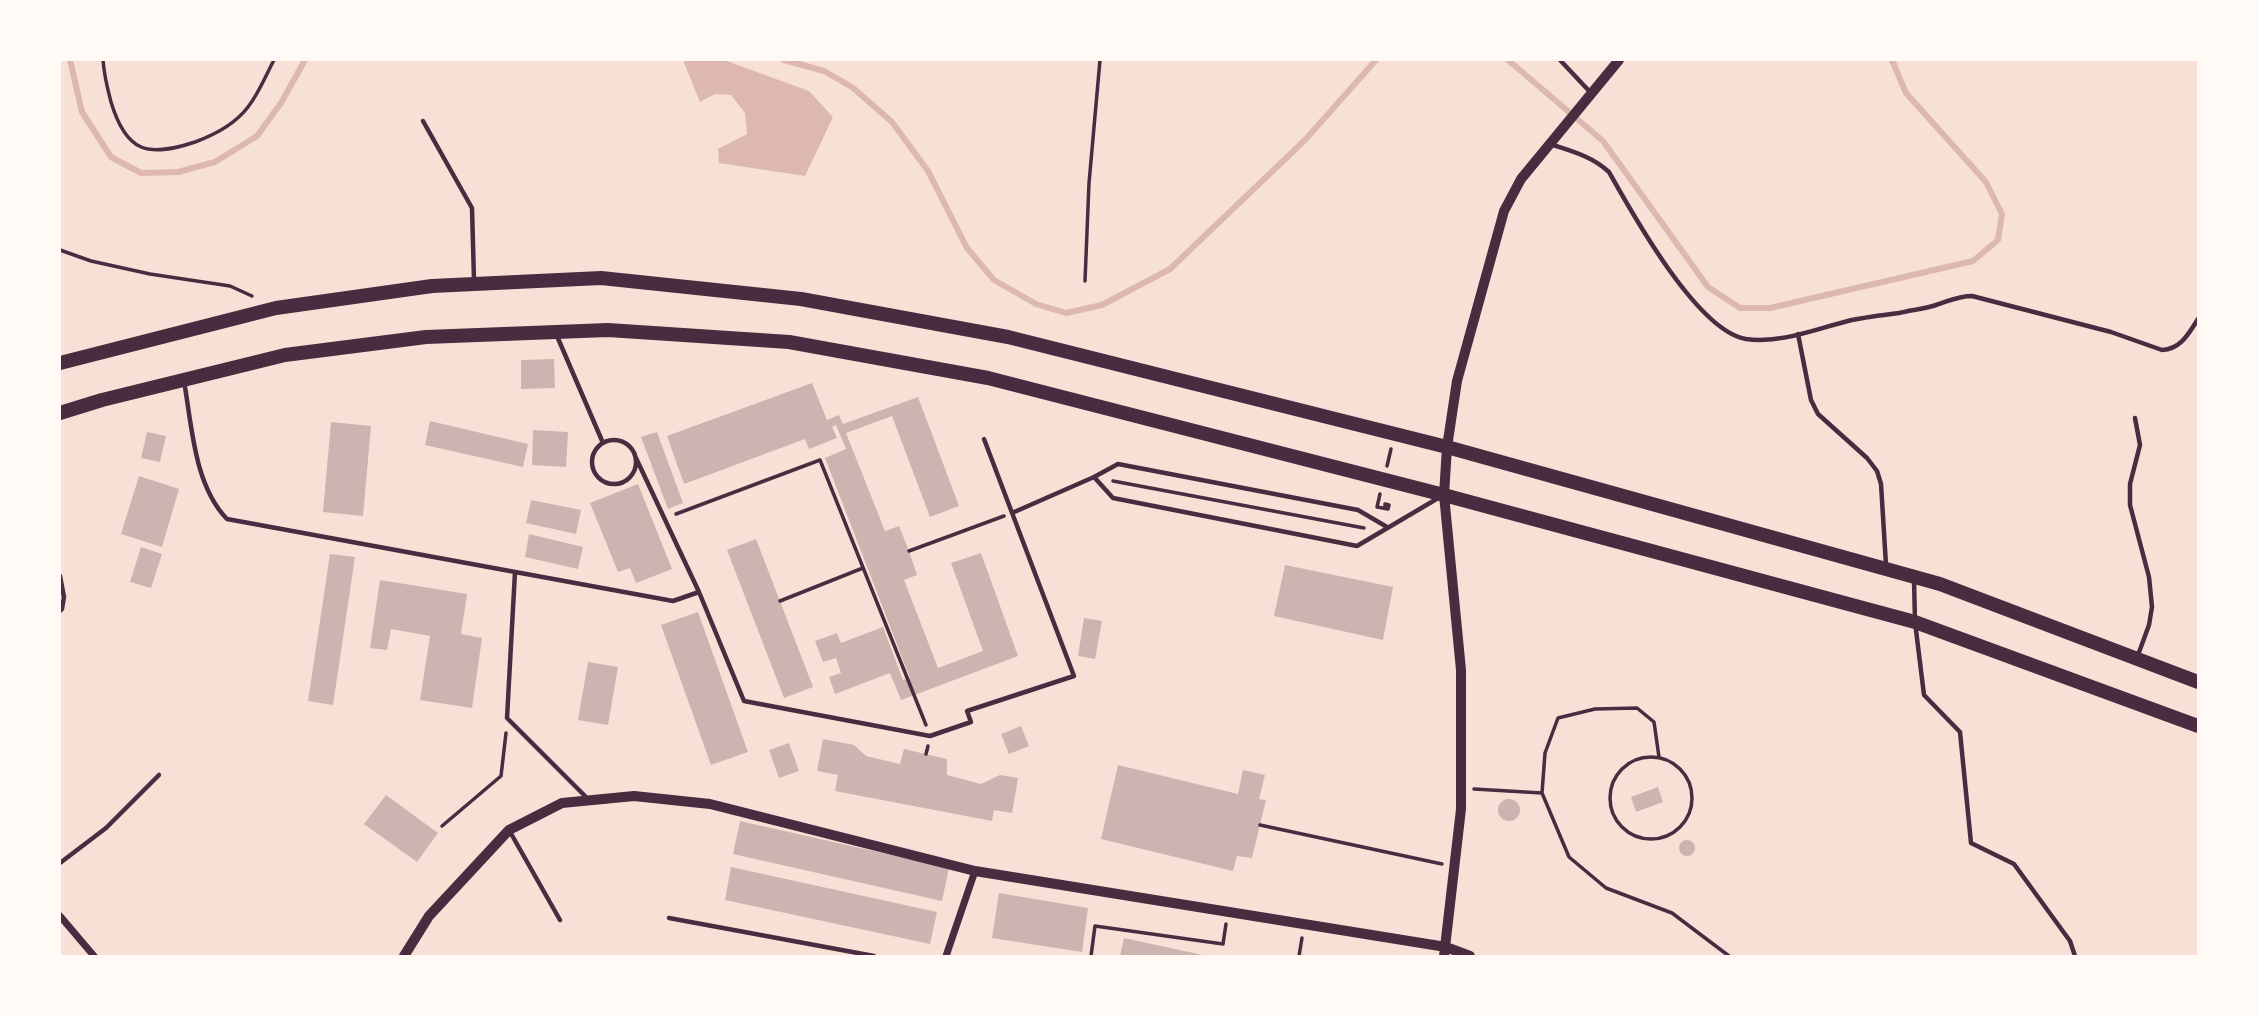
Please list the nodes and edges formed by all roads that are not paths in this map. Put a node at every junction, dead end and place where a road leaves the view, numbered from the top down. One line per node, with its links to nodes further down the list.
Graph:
1 (1560, 60): 3 (lane)
2 (1619, 60): 3 (street)
3 (1592, 94): 5 (street)
4 (423, 121): 6 (lane)
5 (1549, 143): 9 (lane); 16 (street)
6 (474, 284): 10 (main road); 16 (main road)
7 (2199, 318): 9 (lane)
8 (556, 332): 11 (main road); 15 (lane); 19 (main road)
9 (1798, 334): 22 (lane)
10 (60, 363)
11 (184, 380): 12 (main road); 23 (lane)
12 (60, 413)
13 (2135, 418): 29 (lane)
14 (984, 439): 20 (lane)
15 (603, 443): 17 (lane); 17 (lane)
16 (1447, 447): 19 (street); 22 (main road)
17 (636, 458): 26 (lane)
18 (1094, 477): 20 (lane); 21 (lane); 21 (lane)
19 (1444, 495): 21 (lane); 28 (main road); 40 (street)
20 (1012, 513): 26 (lane)
21 (1387, 527)
22 (1886, 570): 25 (main road)
23 (514, 572): 26 (lane); 33 (lane)
24 (60, 576): 27 (lane)
25 (1914, 577): 28 (lane); 29 (main road)
26 (699, 593)
27 (60, 611)
28 (1915, 622): 31 (main road); 46 (lane)
29 (2136, 659): 30 (main road)
30 (2199, 682)
31 (2199, 726)
32 (159, 775): 35 (lane)
33 (590, 800): 34 (street); 36 (street)
34 (509, 830): 39 (lane); 42 (street)
35 (60, 863)
36 (975, 872): 40 (street); 44 (street)
37 (60, 916): 41 (street)
38 (669, 918): 43 (lane)
39 (560, 920)
40 (1445, 952): 45 (street)
41 (94, 957)
42 (404, 957)
43 (874, 957)
44 (946, 957)
45 (1470, 957)
46 (2075, 957)

